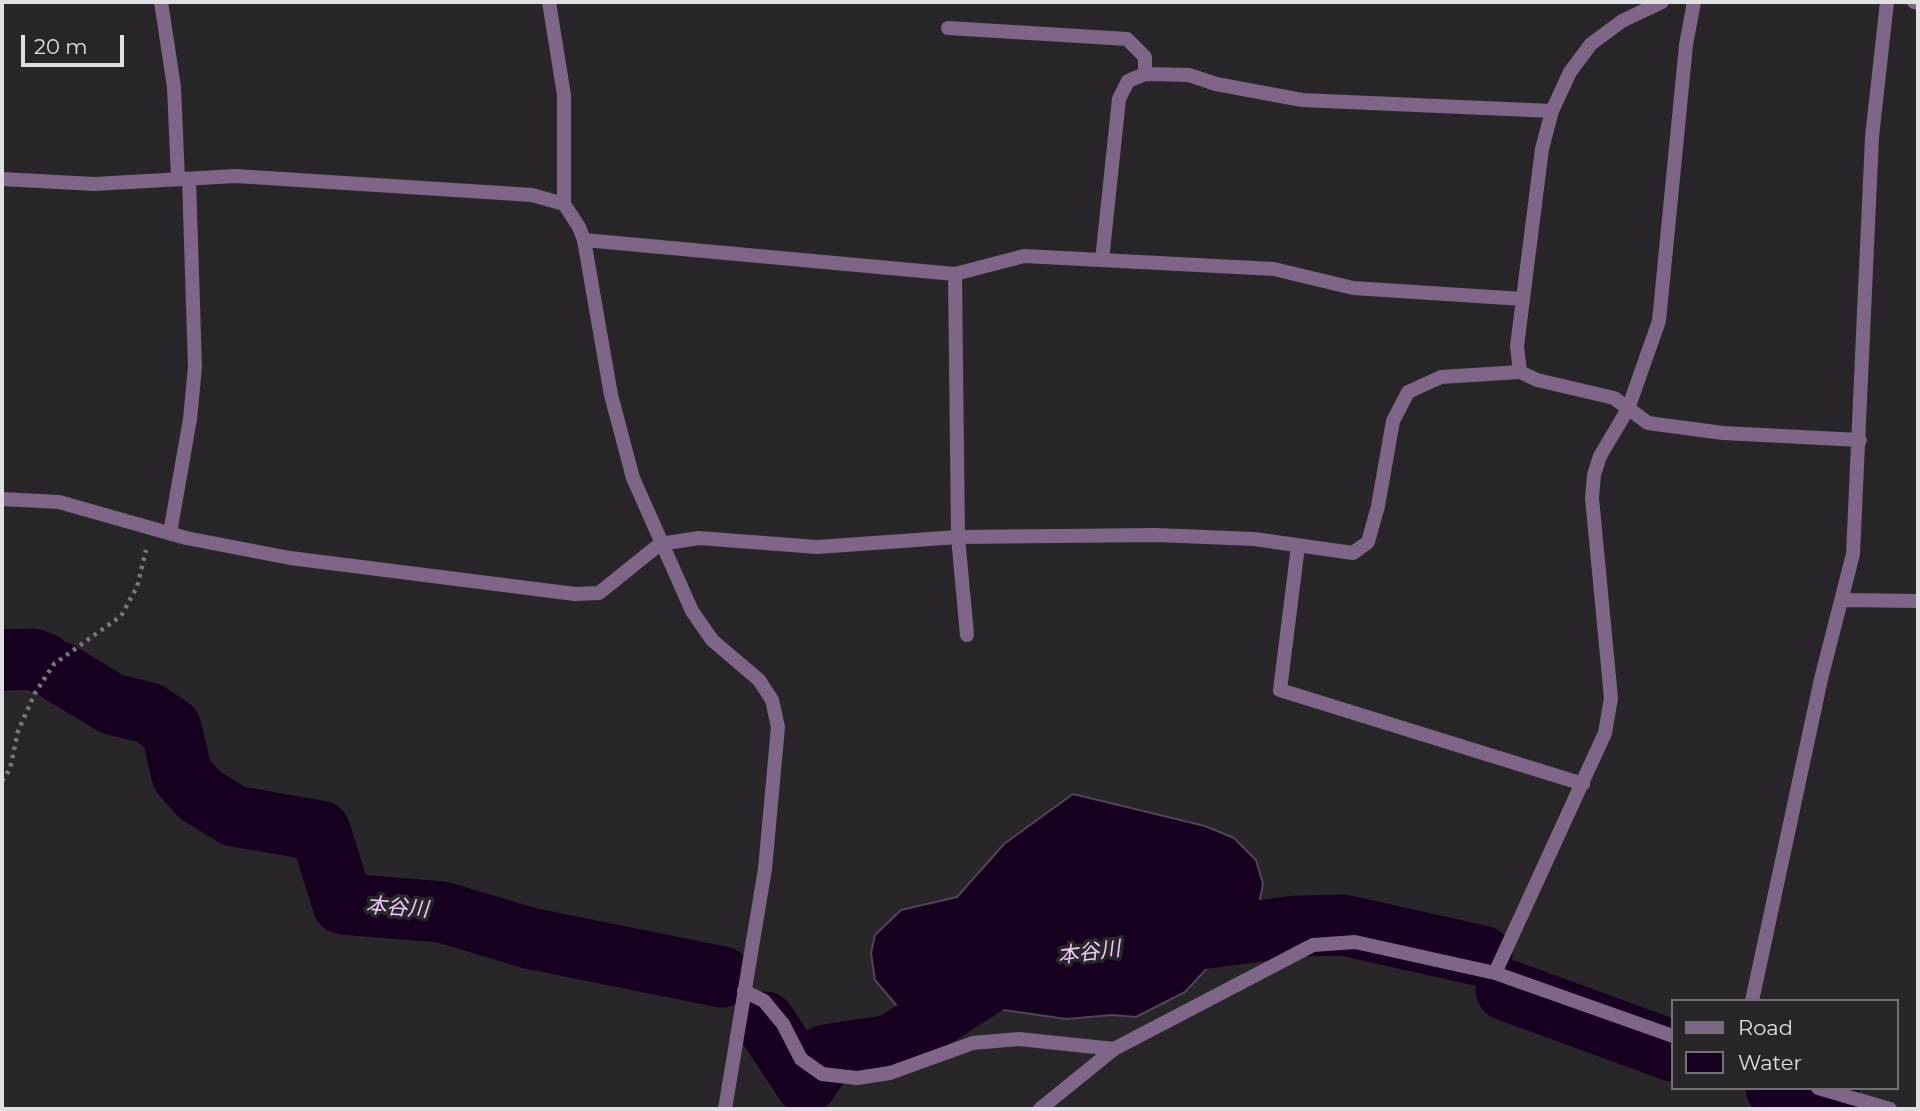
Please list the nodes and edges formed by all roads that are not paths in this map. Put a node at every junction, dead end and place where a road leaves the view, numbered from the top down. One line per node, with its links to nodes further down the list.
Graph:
1 (161, 2): 10 (street)
2 (549, 2): 11 (street)
3 (1662, 2): 8 (street)
4 (1694, 2): 17 (street)
5 (1887, 2): 18 (street)
6 (948, 28): 7 (street)
7 (1145, 74): 8 (street); 13 (street)
8 (1552, 111): 15 (street)
9 (2, 179): 10 (street)
10 (183, 179): 11 (street); 20 (street)
11 (564, 204): 12 (street)
12 (584, 240): 14 (street); 22 (street)
13 (1102, 260): 14 (street); 15 (street)
14 (955, 274): 21 (street)
15 (1523, 299): 16 (street)
16 (1520, 372): 17 (street); 23 (street)
17 (1628, 409): 18 (street); 27 (street)
18 (1860, 440): 24 (street)
19 (2, 499): 20 (street)
20 (170, 533): 22 (street)
21 (958, 537): 22 (street); 23 (street); 26 (street)
22 (660, 544): 29 (street)
23 (1298, 545): 27 (street)
24 (1843, 600): 25 (street); 30 (street)
25 (1918, 601)
26 (967, 635)
27 (1583, 784): 28 (street)
28 (1495, 973): 31 (street); 32 (street)
29 (744, 991): 32 (street); 34 (street)
30 (1752, 999)
31 (1672, 1037)
32 (1114, 1049): 35 (street)
33 (1825, 1090): 36 (street)
34 (725, 1109)
35 (1040, 1109)
36 (1890, 1109)

